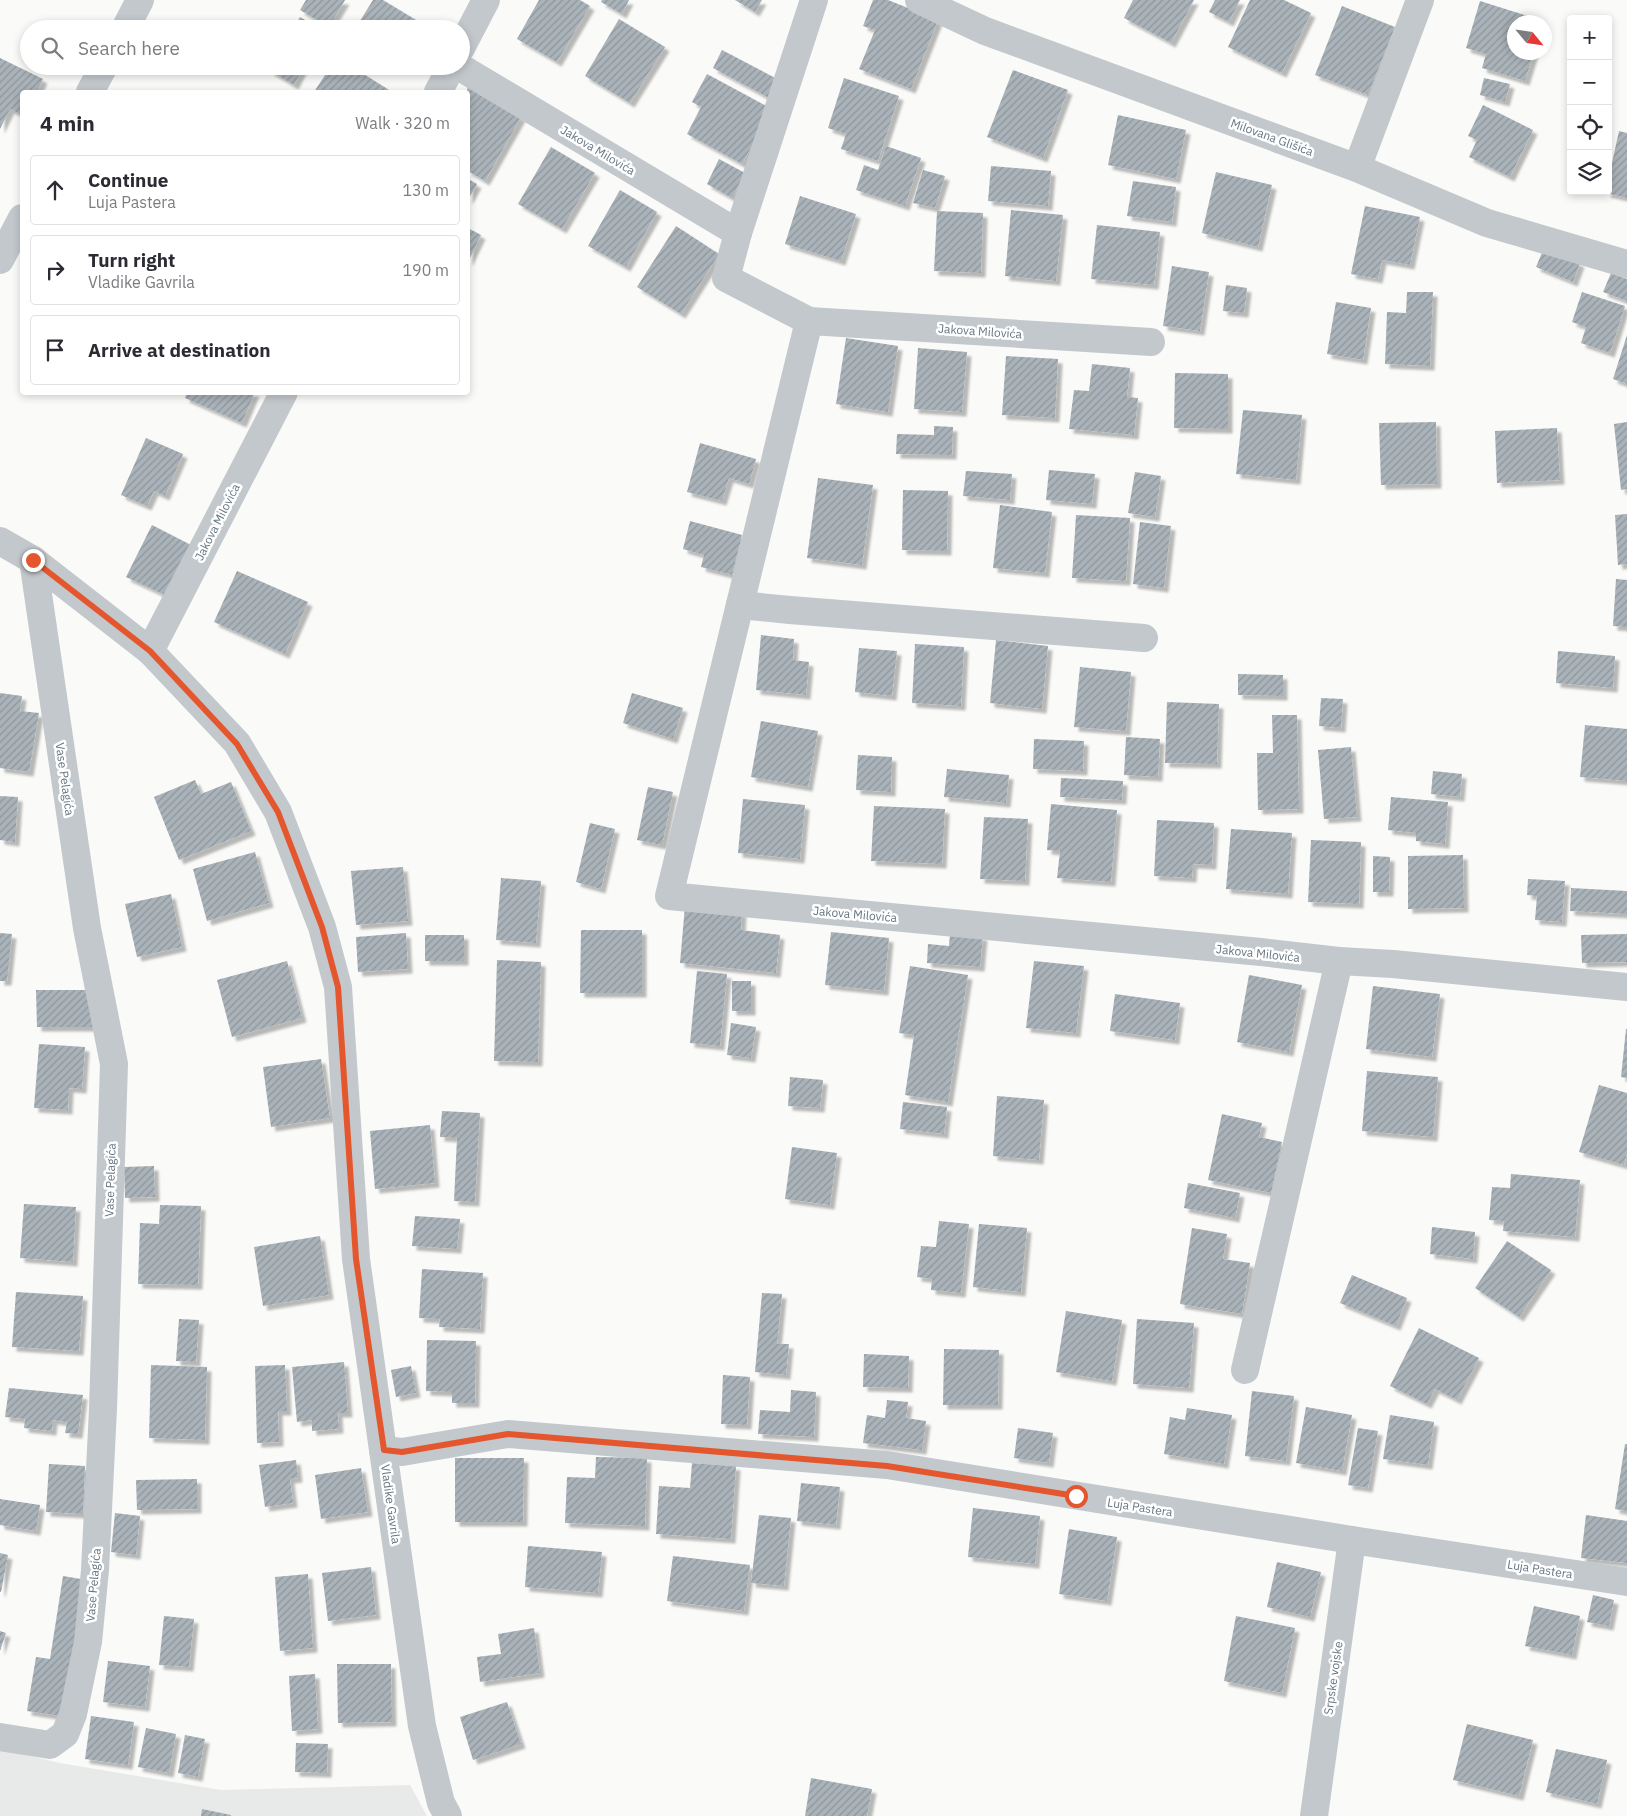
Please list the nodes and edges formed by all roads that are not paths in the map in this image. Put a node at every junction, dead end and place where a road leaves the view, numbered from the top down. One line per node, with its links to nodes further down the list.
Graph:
1 (140, 0): 6 (street)
2 (486, 0): 7 (street)
3 (814, 0): 15 (street, Jakova Milovića)
4 (919, 0): 13 (street, Milovana Glišića)
5 (1420, 0): 13 (street)
6 (129, 20)
7 (470, 31)
8 (470, 73): 15 (street, Jakova Milovića)
9 (99, 75): 11 (street)
10 (447, 75): 12 (street)
11 (91, 90)
12 (439, 90)
13 (1357, 168): 17 (street, Milovana Glišića)
14 (20, 222): 16 (street)
15 (738, 233): 18 (street, Jakova Milovića)
16 (0, 260)
17 (1627, 264)
18 (809, 321): 19 (street, Jakova Milovića); 23 (street, Jakova Milovića)
19 (1151, 342)
20 (282, 395): 25 (street, Jakova Milovića)
21 (0, 541): 22 (street, Vladike Gavrila)
22 (33, 560): 25 (street, Vladike Gavrila); 32 (street, Vase Pelagića)
23 (740, 605): 24 (street); 26 (street, Jakova Milovića)
24 (1144, 638)
25 (150, 651): 29 (street, Vladike Gavrila)
26 (1339, 962): 27 (street, Jakova Milovića); 28 (street)
27 (1627, 987)
28 (1246, 1370)
29 (384, 1450): 30 (street, Luja Pastera); 33 (street, Vladike Gavrila)
30 (1352, 1540): 31 (street, Luja Pastera); 34 (street, Srpske vojske)
31 (1627, 1582)
32 (0, 1737)
33 (448, 1816)
34 (1314, 1816)

